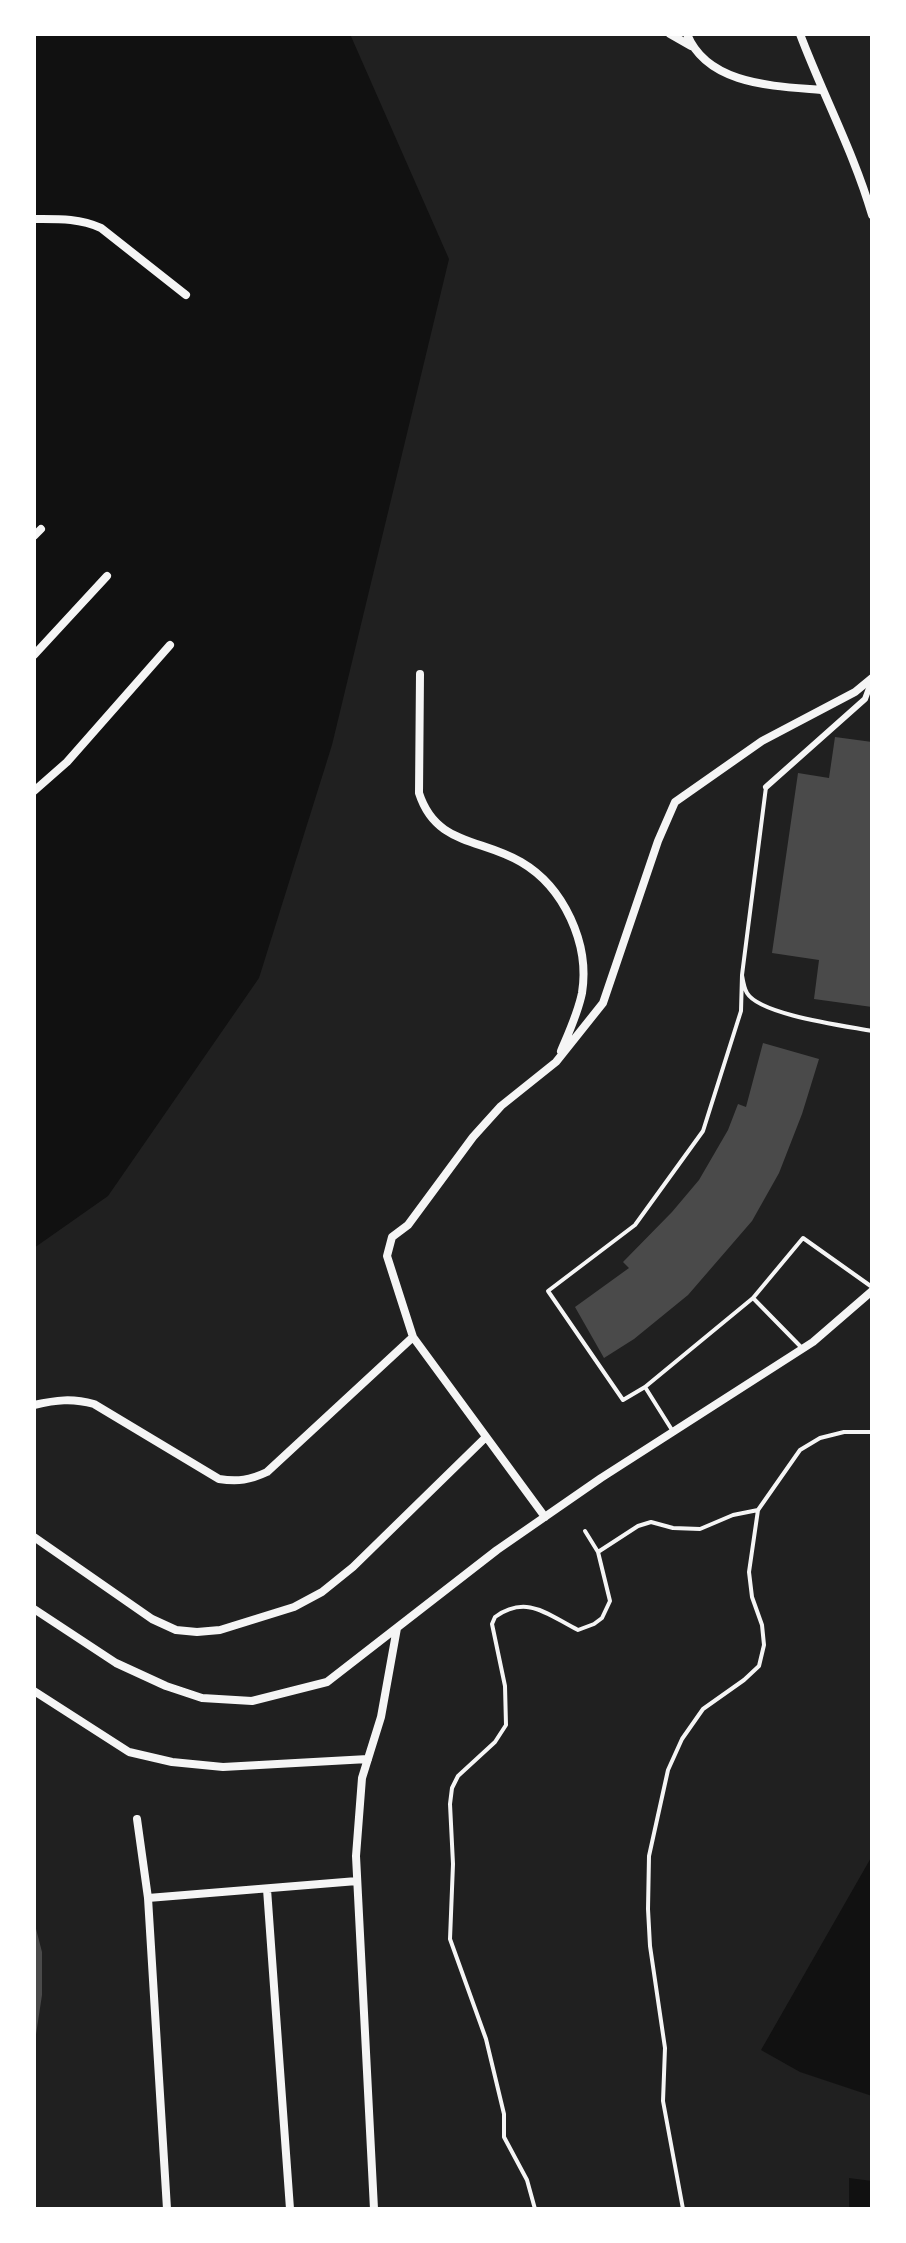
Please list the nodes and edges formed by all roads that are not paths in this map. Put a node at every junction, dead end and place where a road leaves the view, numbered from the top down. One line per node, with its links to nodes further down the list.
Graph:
1 (670, 34): 4 (street)
2 (687, 34): 4 (street)
3 (800, 34): 5 (street)
4 (692, 46): 5 (street)
5 (821, 90): 6 (street)
6 (868, 185): 7 (street)
7 (872, 215)
8 (34, 219): 9 (street)
9 (186, 295)
10 (107, 576): 12 (street)
11 (170, 645): 16 (street)
12 (34, 655)
13 (420, 674): 19 (street)
14 (872, 678): 15 (street); 19 (street)
15 (766, 787): 17 (lane)
16 (34, 791)
17 (742, 975): 18 (lane); 24 (lane)
18 (872, 1031)
19 (556, 1062): 22 (street)
20 (872, 1289): 21 (lane); 23 (street)
21 (753, 1298): 23 (lane); 24 (lane)
22 (413, 1337): 25 (street); 28 (street)
23 (803, 1349): 26 (street)
24 (645, 1387): 26 (lane)
25 (34, 1405)
26 (673, 1432): 30 (street)
27 (872, 1432): 29 (lane)
28 (486, 1437): 30 (street); 32 (street)
29 (758, 1510): 33 (lane); 46 (lane)
30 (545, 1517): 35 (street)
31 (585, 1531): 33 (lane)
32 (34, 1537)
33 (598, 1552): 45 (lane)
34 (34, 1609): 35 (street)
35 (397, 1627): 37 (street)
36 (34, 1691): 37 (street)
37 (368, 1759): 39 (street)
38 (137, 1819): 41 (street)
39 (357, 1881): 40 (street); 44 (street)
40 (267, 1889): 41 (street); 43 (street)
41 (148, 1898): 42 (street)
42 (167, 2209)
43 (290, 2209)
44 (374, 2209)
45 (535, 2209)
46 (683, 2209)

